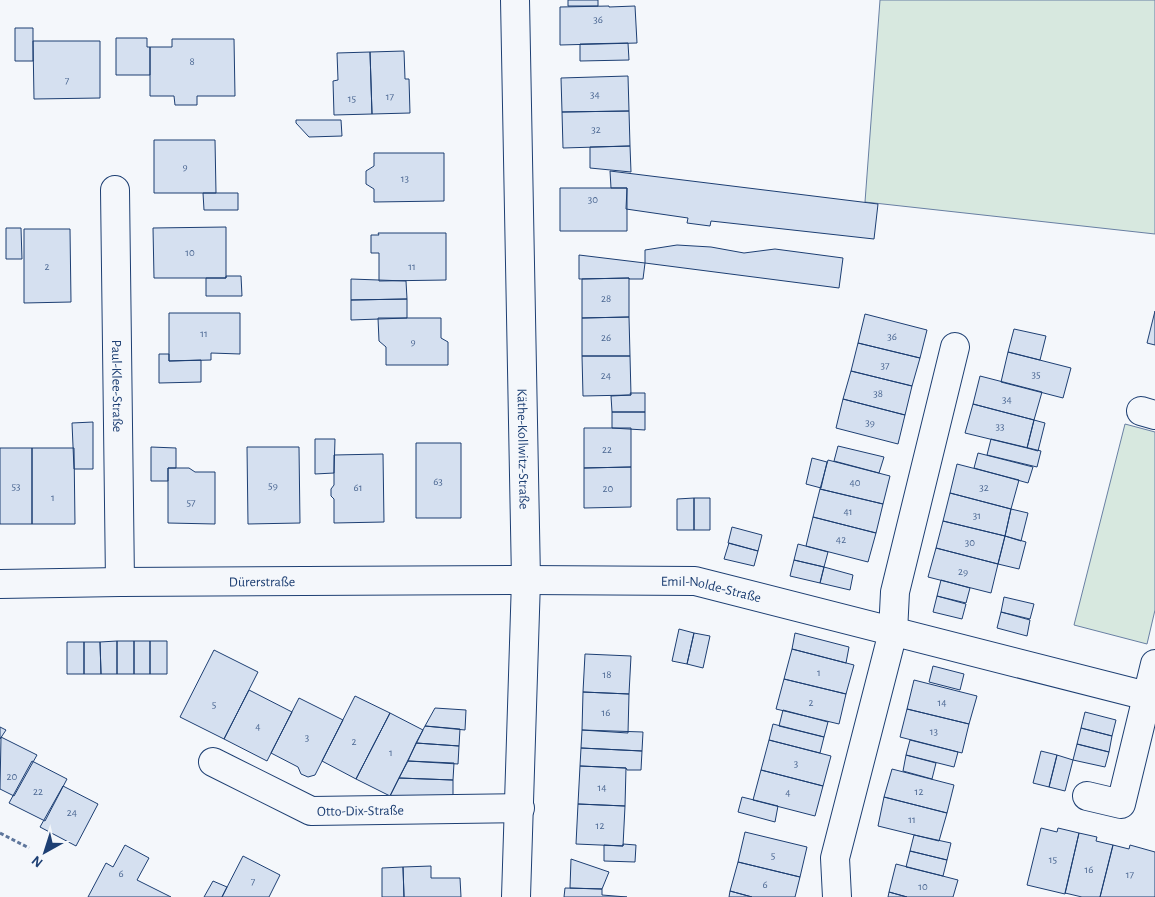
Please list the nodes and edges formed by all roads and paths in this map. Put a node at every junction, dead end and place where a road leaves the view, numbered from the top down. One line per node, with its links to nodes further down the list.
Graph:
1 (515, 0): 4 (street, Käthe-Kollwitz-Straße)
2 (115, 190): 5 (street, Paul-Klee-Straße)
3 (955, 347): 7 (street)
4 (526, 580): 5 (street, Dürerstraße); 7 (street, Emil-Nolde-Straße); 12 (street, Käthe-Kollwitz-Straße)
5 (120, 582): 6 (street, Dürerstraße)
6 (0, 584)
7 (893, 632): 9 (street, Emil-Nolde-Straße); 16 (street)
8 (1155, 664): 9 (street)
9 (1147, 696): 11 (street)
10 (213, 762): 12 (street, Otto-Dix-Straße)
11 (1087, 796)
12 (520, 808): 15 (street, Käthe-Kollwitz-Straße)
13 (0, 833): 14 (path)
14 (29, 848)
15 (516, 897)
16 (837, 897)

